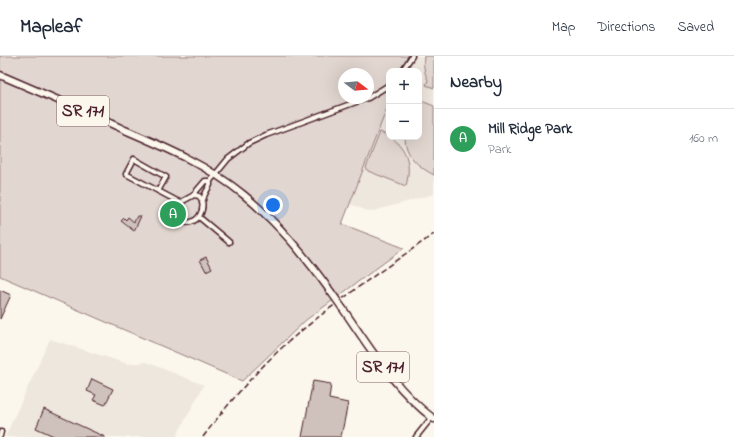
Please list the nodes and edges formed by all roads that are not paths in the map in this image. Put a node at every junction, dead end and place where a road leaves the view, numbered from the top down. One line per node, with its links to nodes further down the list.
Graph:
1 (412, 56): 2 (street)
2 (404, 68)
3 (0, 75): 7 (main road, SR 171)
4 (386, 87): 5 (street)
5 (374, 94)
6 (352, 104): 7 (street)
7 (215, 174): 8 (street); 15 (main road, SR 171, bridge)
8 (210, 181): 10 (street); 12 (street)
9 (158, 191): 9 (street); 11 (street)
10 (193, 196): 11 (street); 12 (street)
11 (181, 203): 13 (street)
12 (202, 203): 13 (street)
13 (199, 217): 14 (street)
14 (229, 242)
15 (433, 418): 16 (street)
16 (416, 437)

